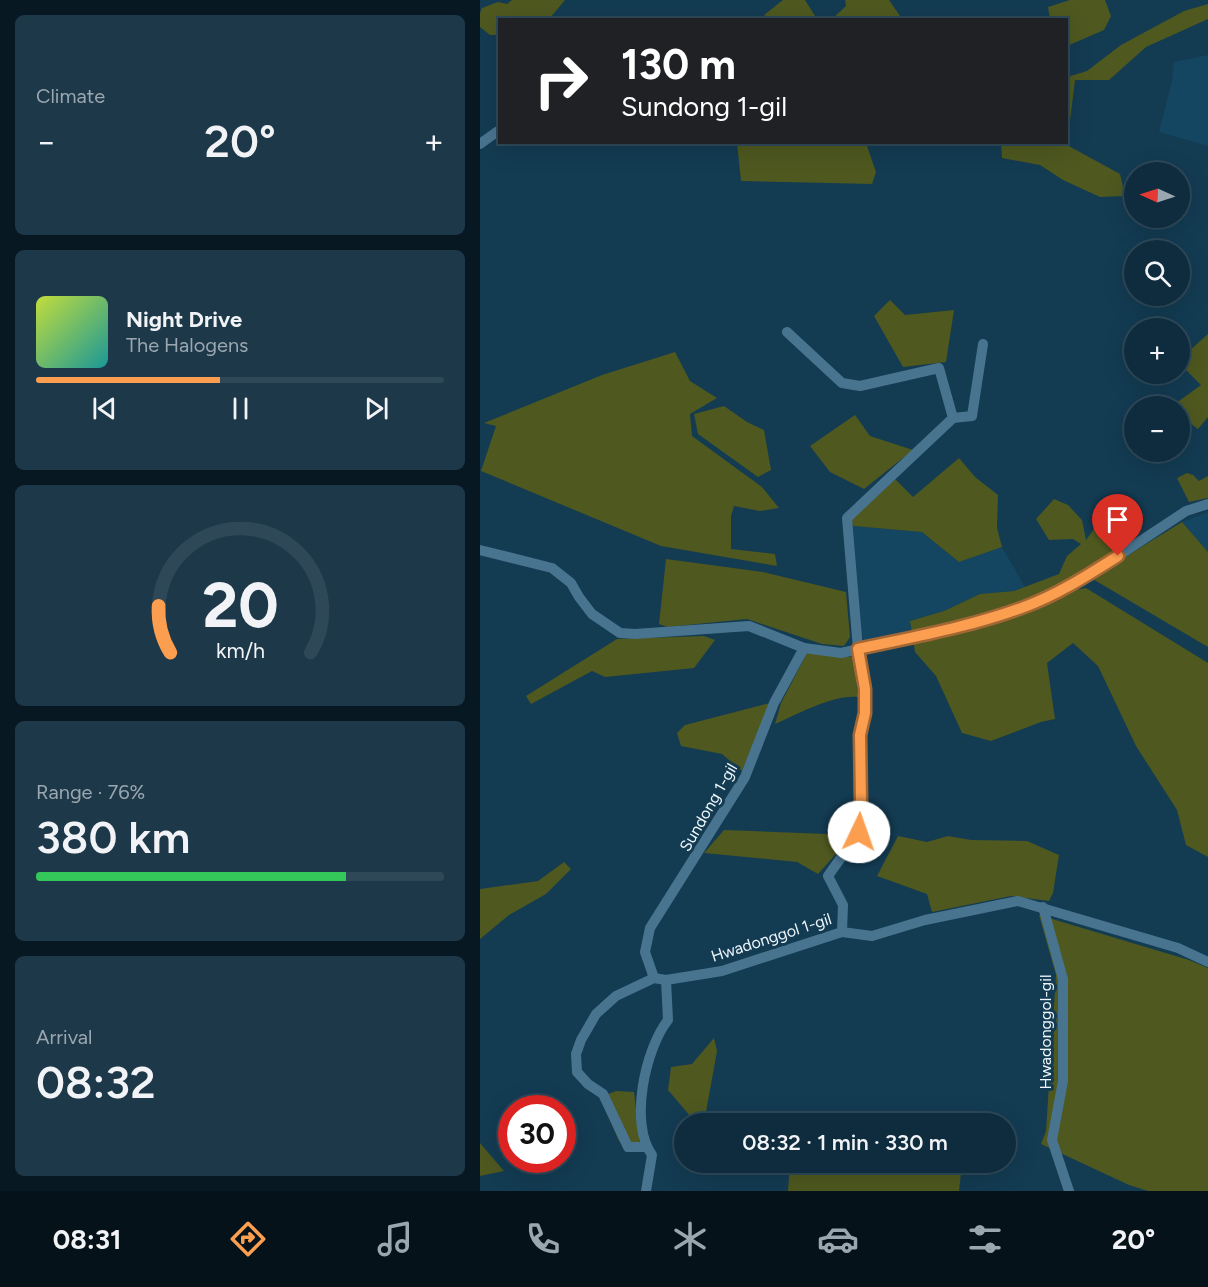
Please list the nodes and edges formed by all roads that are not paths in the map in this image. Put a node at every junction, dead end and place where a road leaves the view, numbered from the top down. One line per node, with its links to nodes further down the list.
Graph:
1 (498, 131): 2 (street)
2 (480, 144)
3 (787, 332): 5 (street)
4 (983, 344): 5 (street)
5 (953, 418): 9 (street)
6 (1208, 504): 9 (street)
7 (480, 550): 8 (street)
8 (804, 648): 9 (street); 13 (street, Sundong 1-gil)
9 (858, 649): 11 (street, Hwadonggol 1-gil)
10 (1043, 907): 11 (street); 12 (street); 16 (street, Hwadonggol-gil)
11 (842, 932): 13 (street, Hwadonggol 1-gil)
12 (1208, 962)
13 (660, 979): 14 (street); 14 (street, Hwadonggol 1-gil)
14 (646, 1147): 15 (street)
15 (646, 1191)
16 (1069, 1191)

